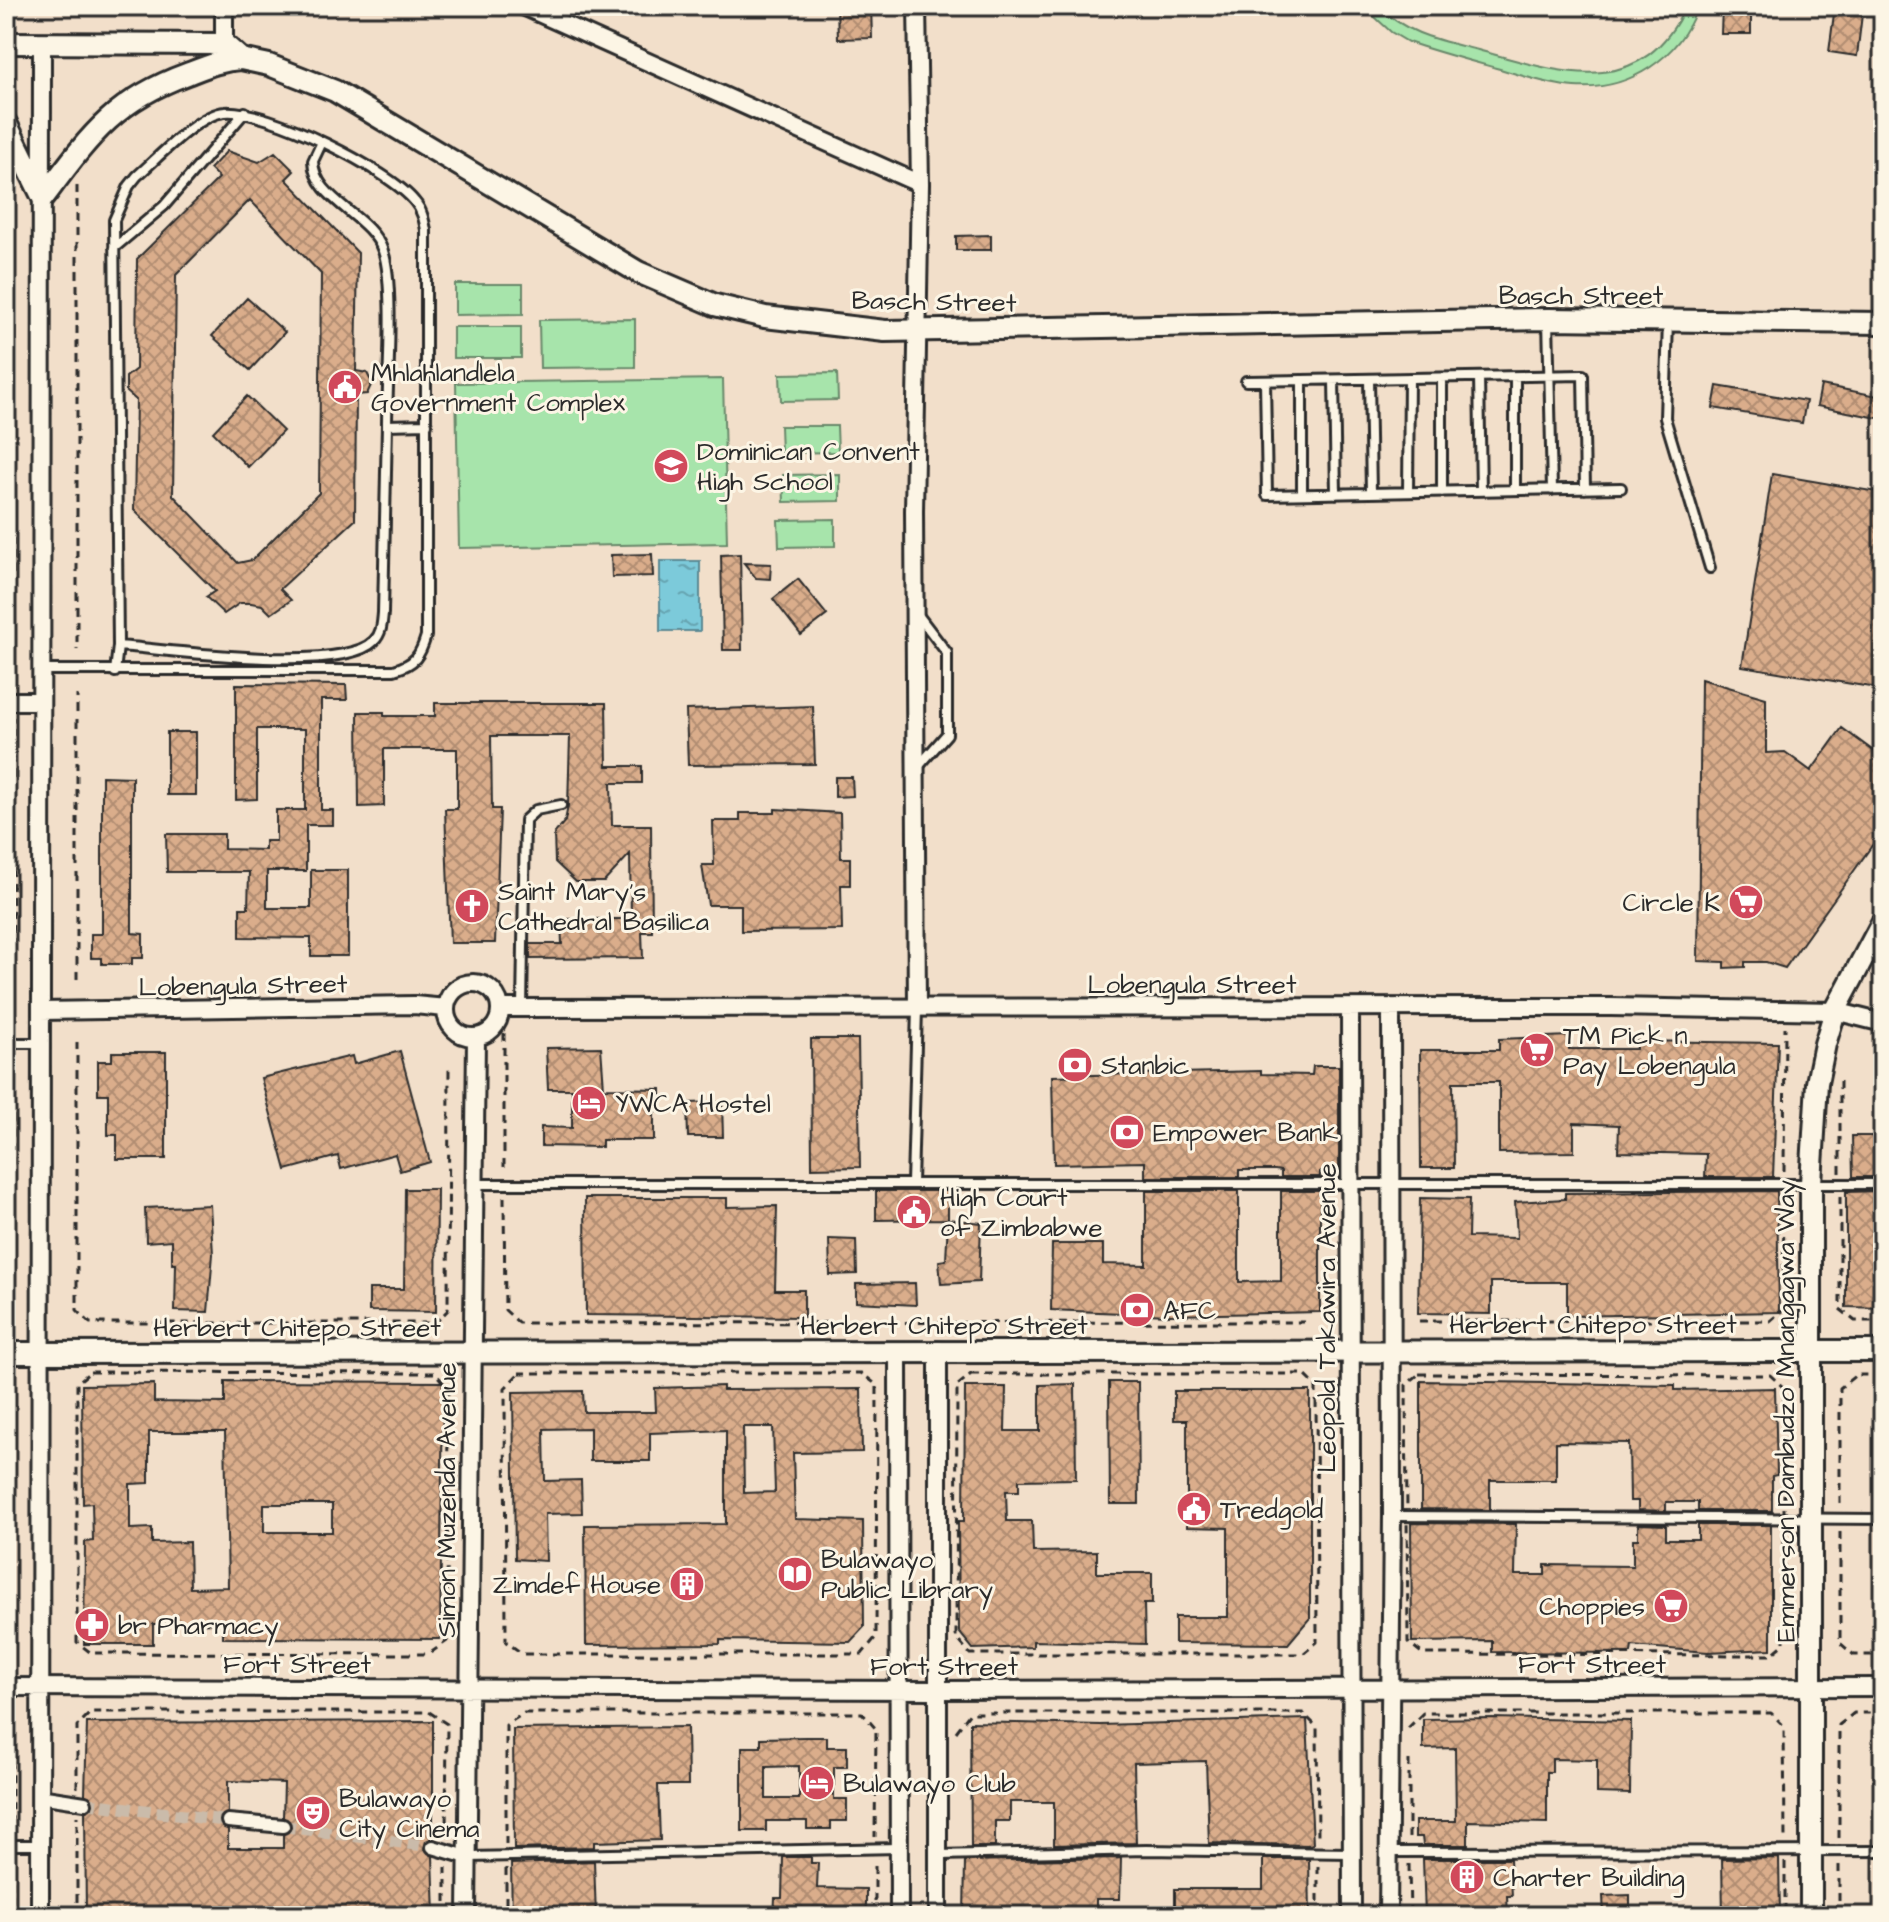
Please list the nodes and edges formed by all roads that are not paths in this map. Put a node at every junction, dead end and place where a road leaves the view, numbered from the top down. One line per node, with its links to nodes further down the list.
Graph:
1 (224, 6): 6 (street)
2 (523, 6): 11 (street)
3 (917, 6): 11 (street)
4 (6, 43): 5 (street)
5 (42, 43): 6 (street); 12 (street)
6 (224, 44): 7 (street, Basch Street)
7 (241, 59): 12 (street); 17 (street, Basch Street)
8 (245, 112): 10 (lane); 13 (lane); 13 (lane)
9 (6, 123): 12 (street)
10 (322, 142): 28 (lane); 29 (lane)
11 (920, 184): 17 (street)
12 (43, 198): 43 (street)
13 (114, 248): 42 (lane)
14 (1548, 319): 15 (street, Basch Street); 17 (street, Basch Street); 18 (lane)
15 (1668, 321): 16 (street, Basch Street); 40 (lane)
16 (1883, 323)
17 (916, 331): 41 (street)
18 (1550, 376): 20 (lane); 31 (lane); 33 (lane)
19 (1479, 377): 20 (lane); 22 (lane); 34 (lane)
20 (1515, 377): 32 (lane)
21 (1409, 378): 22 (lane); 23 (lane); 35 (lane)
22 (1442, 378): 36 (lane)
23 (1369, 379): 25 (lane); 37 (lane)
24 (1302, 380): 25 (lane); 27 (lane); 38 (lane)
25 (1334, 380): 39 (lane)
26 (1246, 381): 27 (lane)
27 (1265, 381): 38 (lane)
28 (427, 424): 29 (lane); 44 (lane)
29 (387, 425): 42 (lane)
30 (1621, 488): 31 (lane)
31 (1585, 489): 33 (lane)
32 (1515, 490): 33 (lane); 34 (lane)
33 (1552, 490)
34 (1481, 491): 36 (lane)
35 (1408, 492): 36 (lane); 37 (lane)
36 (1442, 492)
37 (1371, 493): 39 (lane)
38 (1302, 494): 39 (lane)
39 (1336, 494)
40 (1710, 568)
41 (915, 611): 47 (street); 47 (lane)
42 (118, 646): 44 (lane)
43 (41, 670): 44 (lane); 46 (street)
44 (115, 672)
45 (9, 701): 46 (street)
46 (40, 701): 56 (street)
47 (916, 770): 55 (street)
48 (561, 805): 52 (lane)
49 (1883, 921): 57 (street, Emmerson Dambudzo Mnangagwa Way)
50 (446, 1008): 51 (street); 56 (street, Lobengula Street); 59 (street)
51 (500, 1008): 52 (street, Lobengula Street); 59 (street)
52 (522, 1008): 55 (street, Lobengula Street)
53 (1350, 1008): 54 (street, Lobengula Street); 55 (street, Lobengula Street); 63 (street, Leopold Takawira Avenue)
54 (1391, 1008): 57 (street, Lobengula Street); 64 (street)
55 (917, 1009): 62 (lane)
56 (41, 1011): 61 (street)
57 (1835, 1011): 58 (street, Lobengula Street); 65 (street, Emmerson Dambudzo Mnangagwa Way)
58 (1883, 1023)
59 (476, 1037): 66 (street, Simon Muzenda Avenue)
60 (9, 1043): 61 (lane)
61 (40, 1043): 75 (street)
62 (912, 1183): 63 (lane); 66 (lane)
63 (1350, 1183): 64 (lane); 69 (street, Leopold Takawira Avenue)
64 (1391, 1183): 65 (lane); 70 (street)
65 (1811, 1183): 67 (lane); 71 (street, Emmerson Dambudzo Mnangagwa Way)
66 (473, 1184): 76 (street, Simon Muzenda Avenue)
67 (1883, 1184)
68 (938, 1350): 69 (street, Herbert Chitepo Street); 72 (street, Herbert Chitepo Street); 88 (street)
69 (1350, 1350): 70 (street, Herbert Chitepo Street); 85 (street, Leopold Takawira Avenue)
70 (1392, 1350): 71 (street, Herbert Chitepo Street); 77 (street)
71 (1811, 1350): 73 (street, Herbert Chitepo Street); 78 (street, Emmerson Dambudzo Mnangagwa Way)
72 (898, 1351): 76 (street, Herbert Chitepo Street); 87 (street)
73 (1883, 1351)
74 (6, 1353): 75 (street, Herbert Chitepo Street)
75 (40, 1353): 76 (street, Herbert Chitepo Street); 81 (street)
76 (471, 1354): 84 (street, Simon Muzenda Avenue)
77 (1392, 1516): 78 (lane); 86 (street)
78 (1811, 1518): 79 (lane); 82 (street, Emmerson Dambudzo Mnangagwa Way)
79 (1883, 1519)
80 (6, 1687): 81 (street, Fort Street)
81 (40, 1687): 84 (street, Fort Street); 89 (street)
82 (1811, 1687): 83 (street, Fort Street); 86 (street, Fort Street); 97 (street, Emmerson Dambudzo Mnangagwa Way)
83 (1883, 1687)
84 (468, 1689): 87 (street, Fort Street); 102 (street, Simon Muzenda Avenue)
85 (1349, 1689): 86 (street, Fort Street); 88 (street, Fort Street); 100 (street, Leopold Takawira Avenue)
86 (1390, 1689): 99 (street)
87 (899, 1690): 88 (street, Fort Street); 96 (street)
88 (938, 1690): 101 (street)
89 (39, 1796): 90 (street); 94 (street)
90 (81, 1802)
91 (228, 1821): 92 (street)
92 (283, 1826)
93 (9, 1845): 94 (lane)
94 (39, 1845): 103 (street)
95 (433, 1847): 102 (street)
96 (899, 1848): 102 (lane); 105 (street)
97 (1811, 1851): 98 (lane); 99 (lane); 109 (street, Emmerson Dambudzo Mnangagwa Way)
98 (1883, 1851)
99 (1387, 1852): 108 (street)
100 (1351, 1853): 101 (lane); 107 (street, Leopold Takawira Avenue)
101 (938, 1855): 106 (street)
102 (467, 1857): 104 (street, Simon Muzenda Avenue)
103 (40, 1916)
104 (467, 1916)
105 (899, 1916)
106 (938, 1916)
107 (1352, 1916)
108 (1388, 1916)
109 (1811, 1916)

